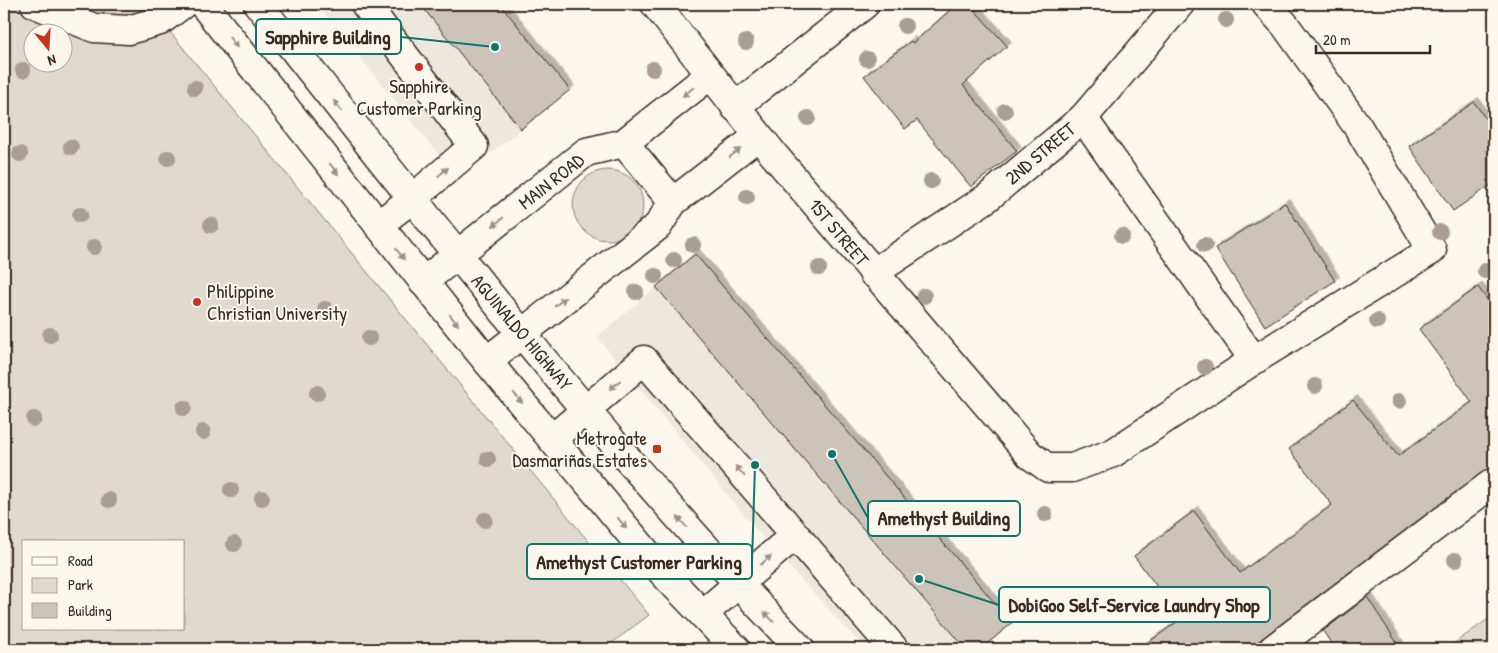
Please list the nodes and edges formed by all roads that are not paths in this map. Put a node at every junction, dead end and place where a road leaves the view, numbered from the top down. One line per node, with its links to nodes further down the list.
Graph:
1 (36, 4): 2 (street)
2 (183, 4)
3 (203, 4): 17 (street, one-way to 17)
4 (258, 4): 15 (street, AGUINALDO HIGHWAY, one-way to 4)
5 (365, 4): 15 (street, one-way to 5)
6 (655, 4): 10 (street, 1ST STREET)
7 (865, 4): 11 (street)
8 (1180, 4): 12 (street, 2ND STREET)
9 (1266, 4): 22 (street, 1ST STREET)
10 (710, 75): 11 (street, 1ST STREET); 14 (street, MAIN ROAD, one-way to 14)
11 (735, 107): 13 (street, 1ST STREET)
12 (1083, 118): 19 (street, 2ND STREET); 22 (street)
13 (758, 136): 16 (street, one-way to 13); 19 (street, 1ST STREET)
14 (624, 143): 16 (street); 18 (street, MAIN ROAD, one-way to 18)
15 (412, 199): 17 (street); 18 (street, AGUINALDO HIGHWAY)
16 (672, 202): 21 (street, one-way to 16)
17 (378, 225): 20 (street, one-way to 20)
18 (458, 254): 20 (street, MAIN ROAD); 21 (street, AGUINALDO HIGHWAY)
19 (873, 273): 22 (street, 1ST STREET)
20 (423, 282): 23 (street, one-way to 23)
21 (522, 332): 23 (street); 24 (street, AGUINALDO HIGHWAY)
22 (1254, 360)
23 (487, 361): 25 (street, one-way to 25)
24 (586, 410): 25 (street); 27 (street, one-way to 24); 28 (street, AGUINALDO HIGHWAY, one-way to 24)
25 (552, 439): 29 (street, one-way to 29)
26 (1494, 482): 33 (street)
27 (795, 535): 28 (street, one-way to 27); 32 (street)
28 (738, 584): 29 (street); 31 (street, AGUINALDO HIGHWAY, one-way to 28)
29 (703, 614): 30 (street)
30 (736, 649)
31 (800, 649)
32 (894, 649)
33 (1273, 649)

